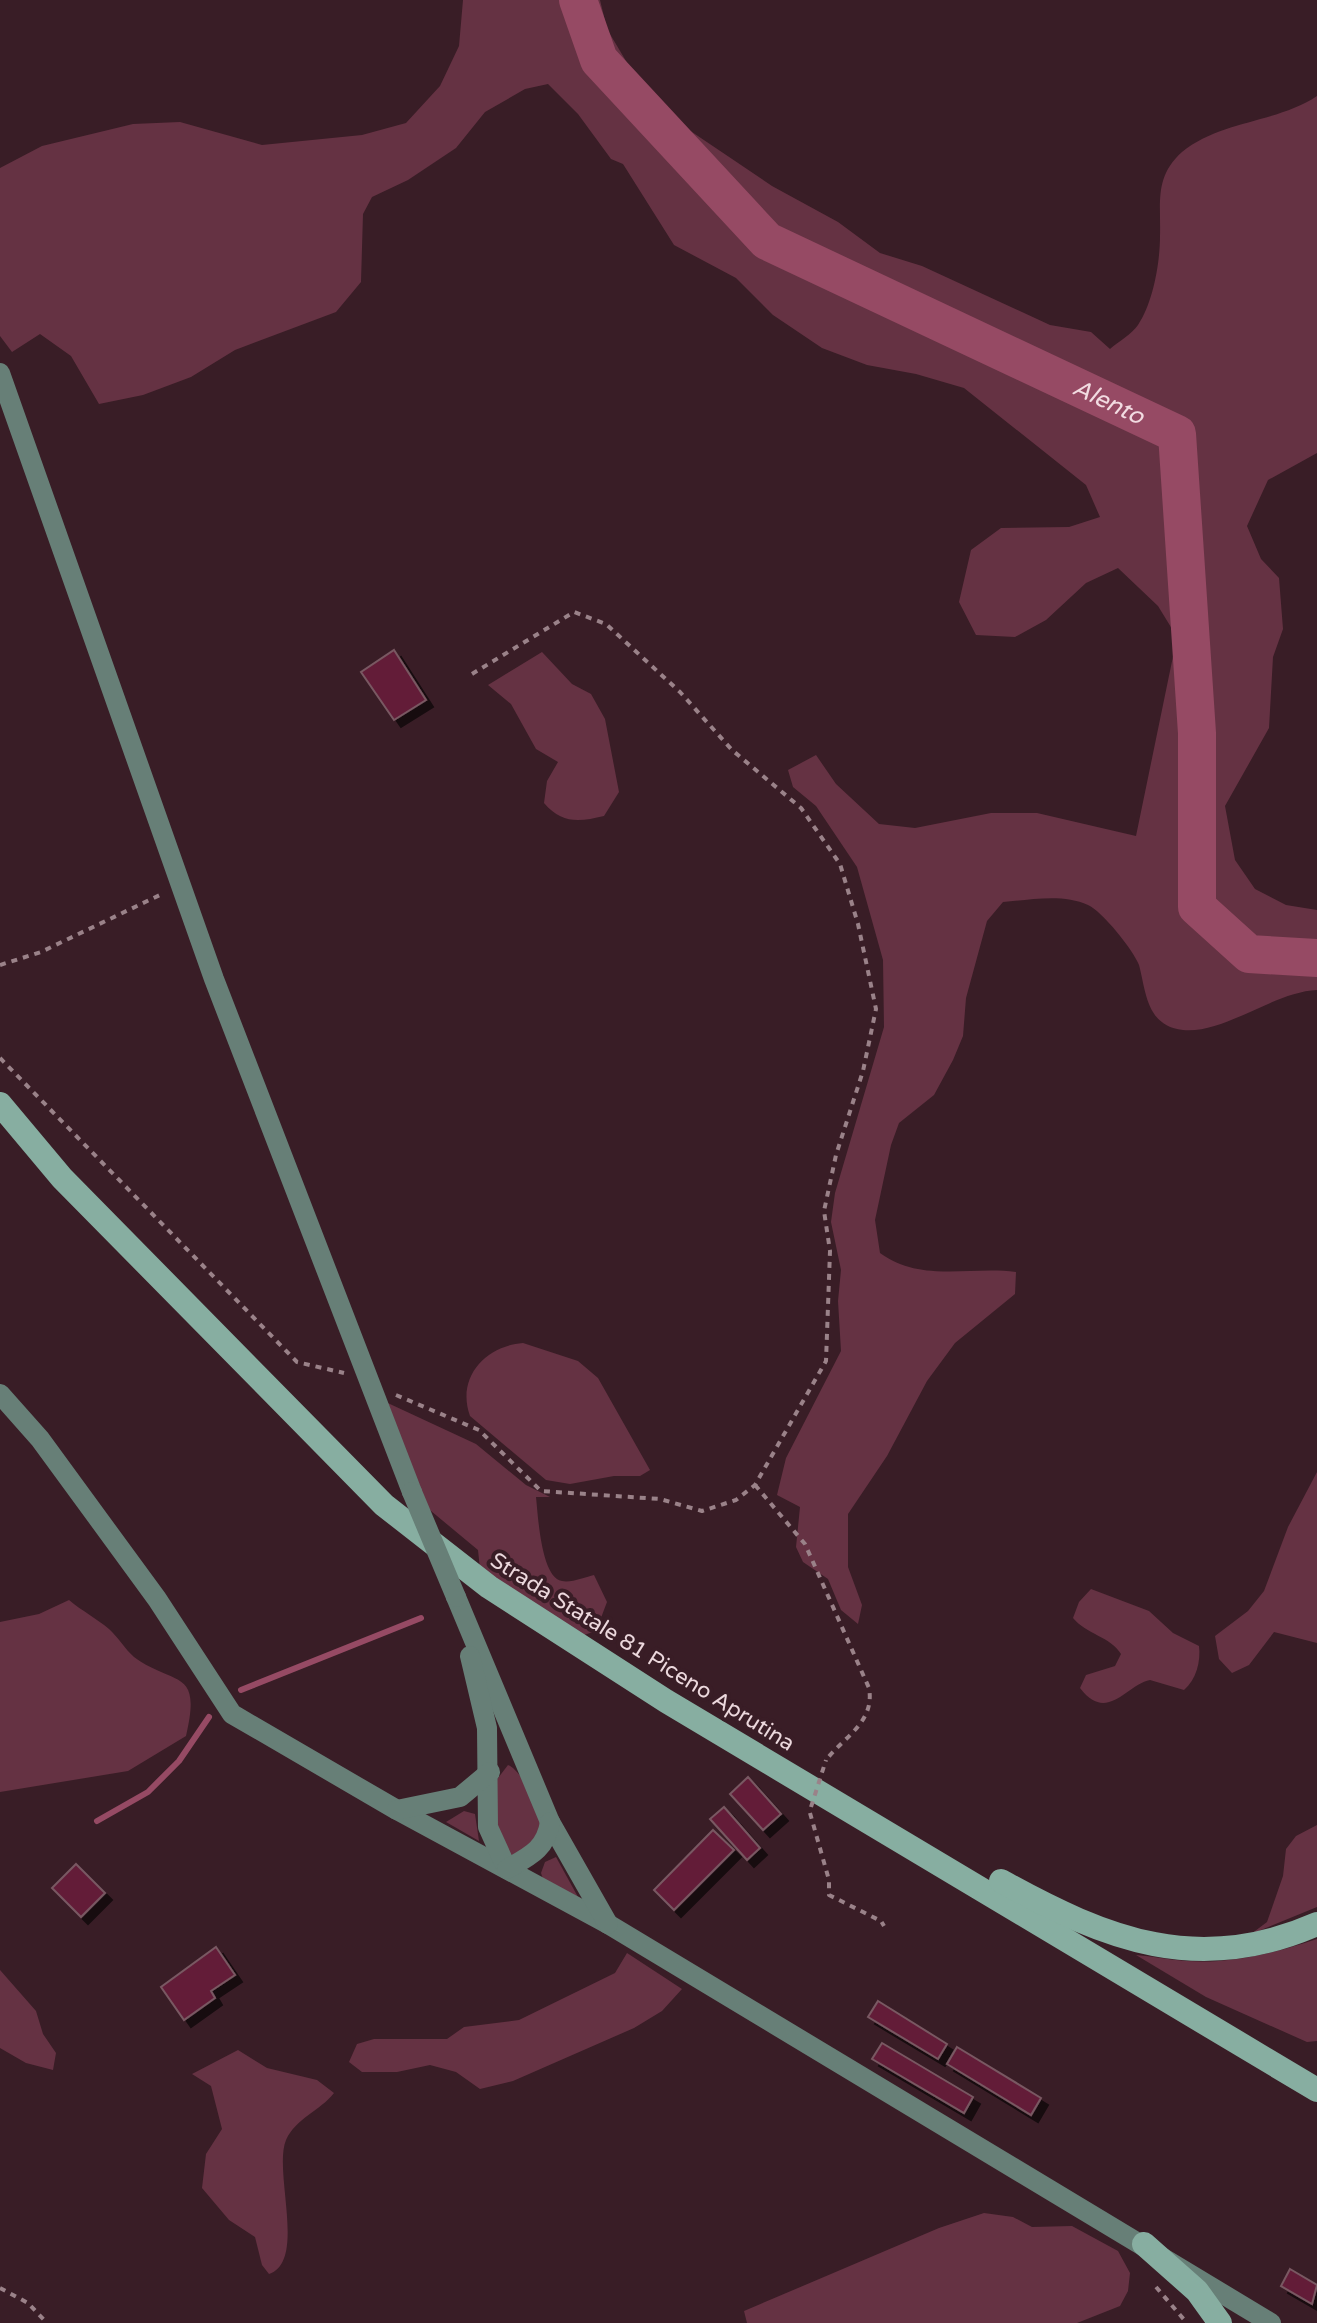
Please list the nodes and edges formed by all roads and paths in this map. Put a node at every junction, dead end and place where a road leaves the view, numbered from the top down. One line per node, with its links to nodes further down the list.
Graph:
1 (0, 373): 3 (street)
2 (467, 677): 9 (path)
3 (180, 884): 4 (path); 7 (street)
4 (0, 965)
5 (0, 1058): 7 (path)
6 (0, 1104): 16 (highway, Strada Statale 81 Piceno Aprutina)
7 (365, 1378): 9 (path); 10 (street, bridge)
8 (0, 1394): 13 (street)
9 (755, 1485): 12 (path, bridge)
10 (456, 1597): 11 (street); 15 (street)
11 (490, 1772): 13 (street); 17 (street)
12 (811, 1807)
13 (397, 1810): 17 (street)
14 (810, 1816): 20 (path)
15 (550, 1822): 17 (street); 18 (street)
16 (895, 1836): 19 (highway); 21 (highway, Strada Statale 81 Piceno Aprutina)
17 (507, 1869): 18 (street)
18 (608, 1924): 22 (street)
19 (1317, 1924)
20 (884, 1926)
21 (1317, 2090)
22 (1144, 2244): 25 (highway); 26 (street)
23 (0, 2288): 24 (path)
24 (47, 2323)
25 (1220, 2323)
26 (1271, 2323)

